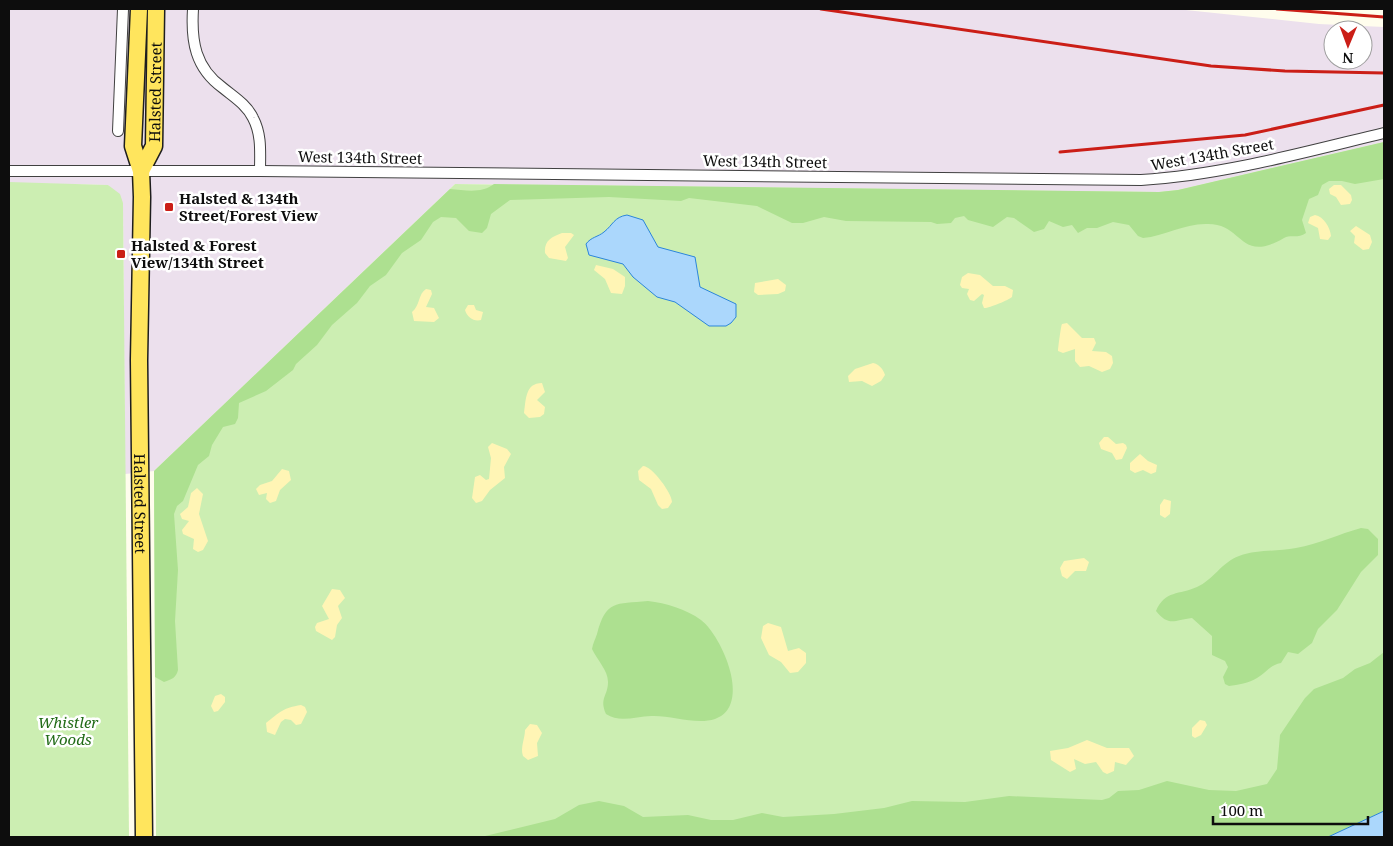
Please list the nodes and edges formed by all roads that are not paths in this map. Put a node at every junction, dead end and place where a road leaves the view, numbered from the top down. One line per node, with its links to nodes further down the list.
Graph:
1 (123, 9): 5 (street)
2 (139, 9): 7 (main road, Halsted Street)
3 (156, 9): 7 (main road, Halsted Street)
4 (193, 9): 8 (street)
5 (118, 131)
6 (1384, 133): 8 (street, West 134th Street)
7 (141, 171): 8 (street, West 134th Street); 9 (street, West 134th Street); 10 (main road, Halsted Street)
8 (260, 171)
9 (9, 172)
10 (144, 837)

